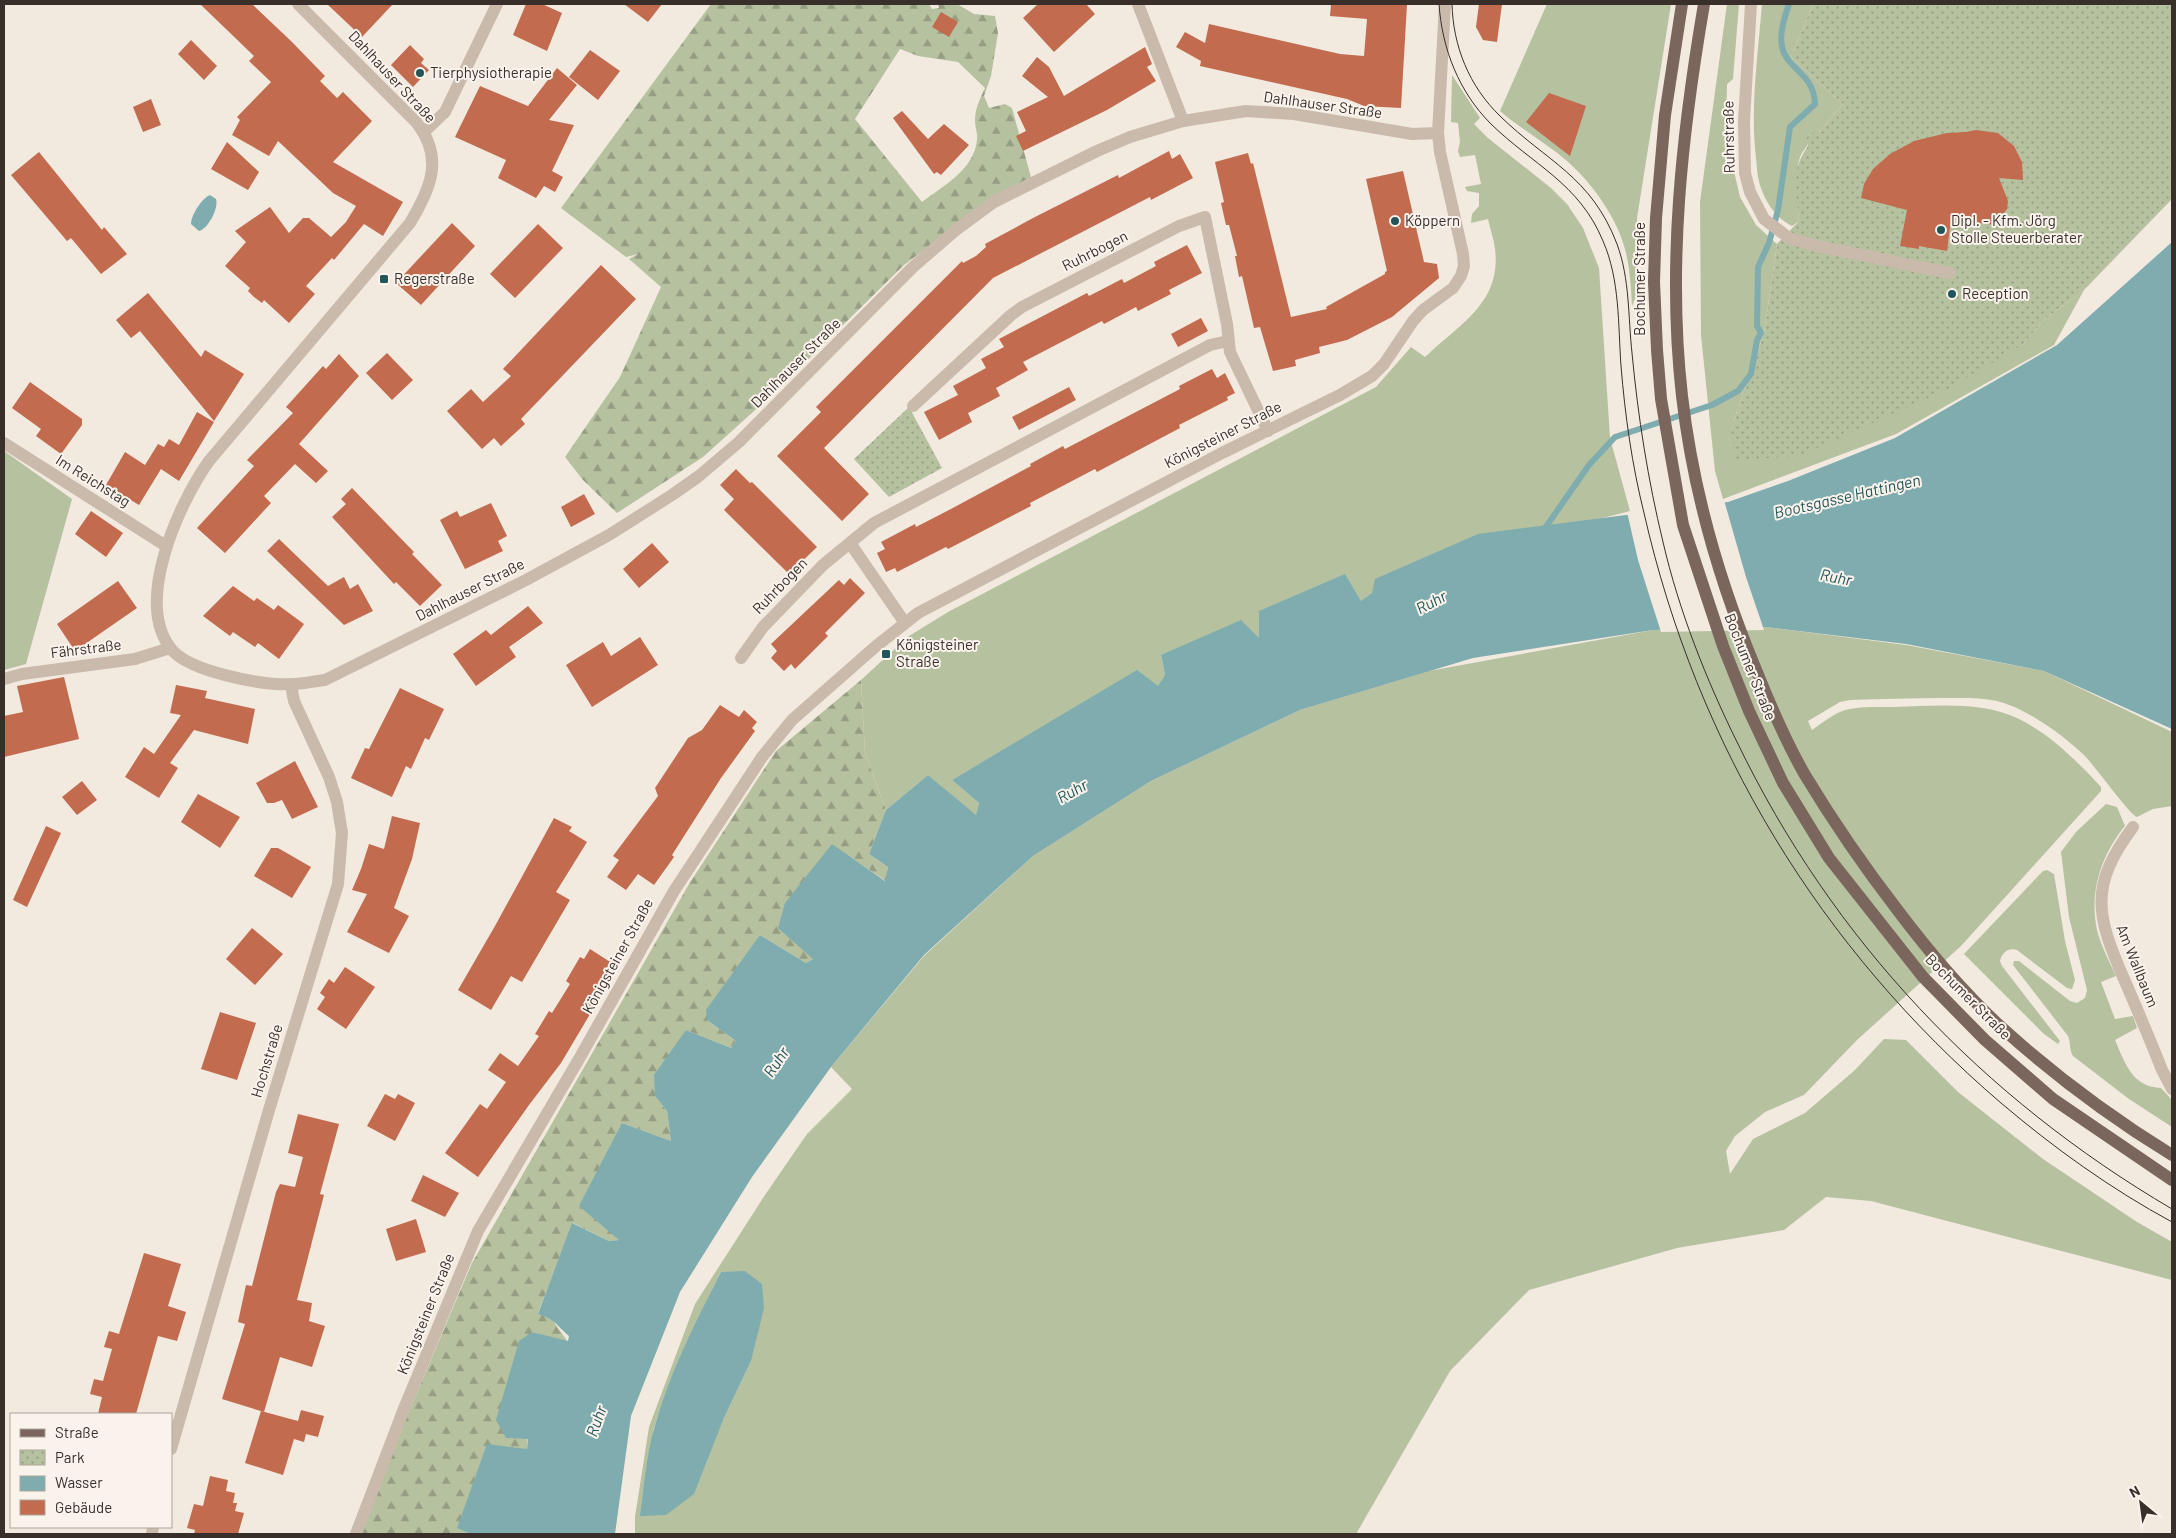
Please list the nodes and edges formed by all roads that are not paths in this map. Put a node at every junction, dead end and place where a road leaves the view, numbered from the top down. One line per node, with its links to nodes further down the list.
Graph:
1 (298, 4): 9 (street, Dahlhauser Straße)
2 (497, 4): 9 (street)
3 (1138, 4): 8 (street)
4 (1445, 4): 10 (street)
5 (1682, 4): 26 (main road, Bochumer Straße)
6 (1704, 4): 25 (main road, Bochumer Straße)
7 (1751, 4): 11 (street, Ruhrstraße)
8 (1183, 121): 10 (street, Dahlhauser Straße); 22 (street, Dahlhauser Straße)
9 (424, 132): 17 (street, Dahlhauser Straße)
10 (1438, 133): 14 (street, Königsteiner Straße)
11 (1950, 273)
12 (1228, 340): 13 (street, Ruhrbogen); 14 (street, Ruhrbogen); 16 (street, Ruhrbogen)
13 (913, 406)
14 (1268, 430): 18 (street, Königsteiner Straße)
15 (4, 443): 17 (street, Im Reichstag)
16 (850, 543): 18 (street); 20 (street, Ruhrbogen)
17 (166, 546): 19 (street, Dahlhauser Straße)
18 (905, 622): 28 (street, Königsteiner Straße)
19 (170, 648): 21 (street, Fährstraße); 22 (street, Dahlhauser Straße)
20 (741, 658)
21 (4, 679)
22 (291, 685): 27 (street, Hochstraße)
23 (2133, 827): 24 (street, Am Wallbaum)
24 (2172, 1089)
25 (2172, 1155)
26 (2172, 1180)
27 (172, 1446)
28 (356, 1534)

